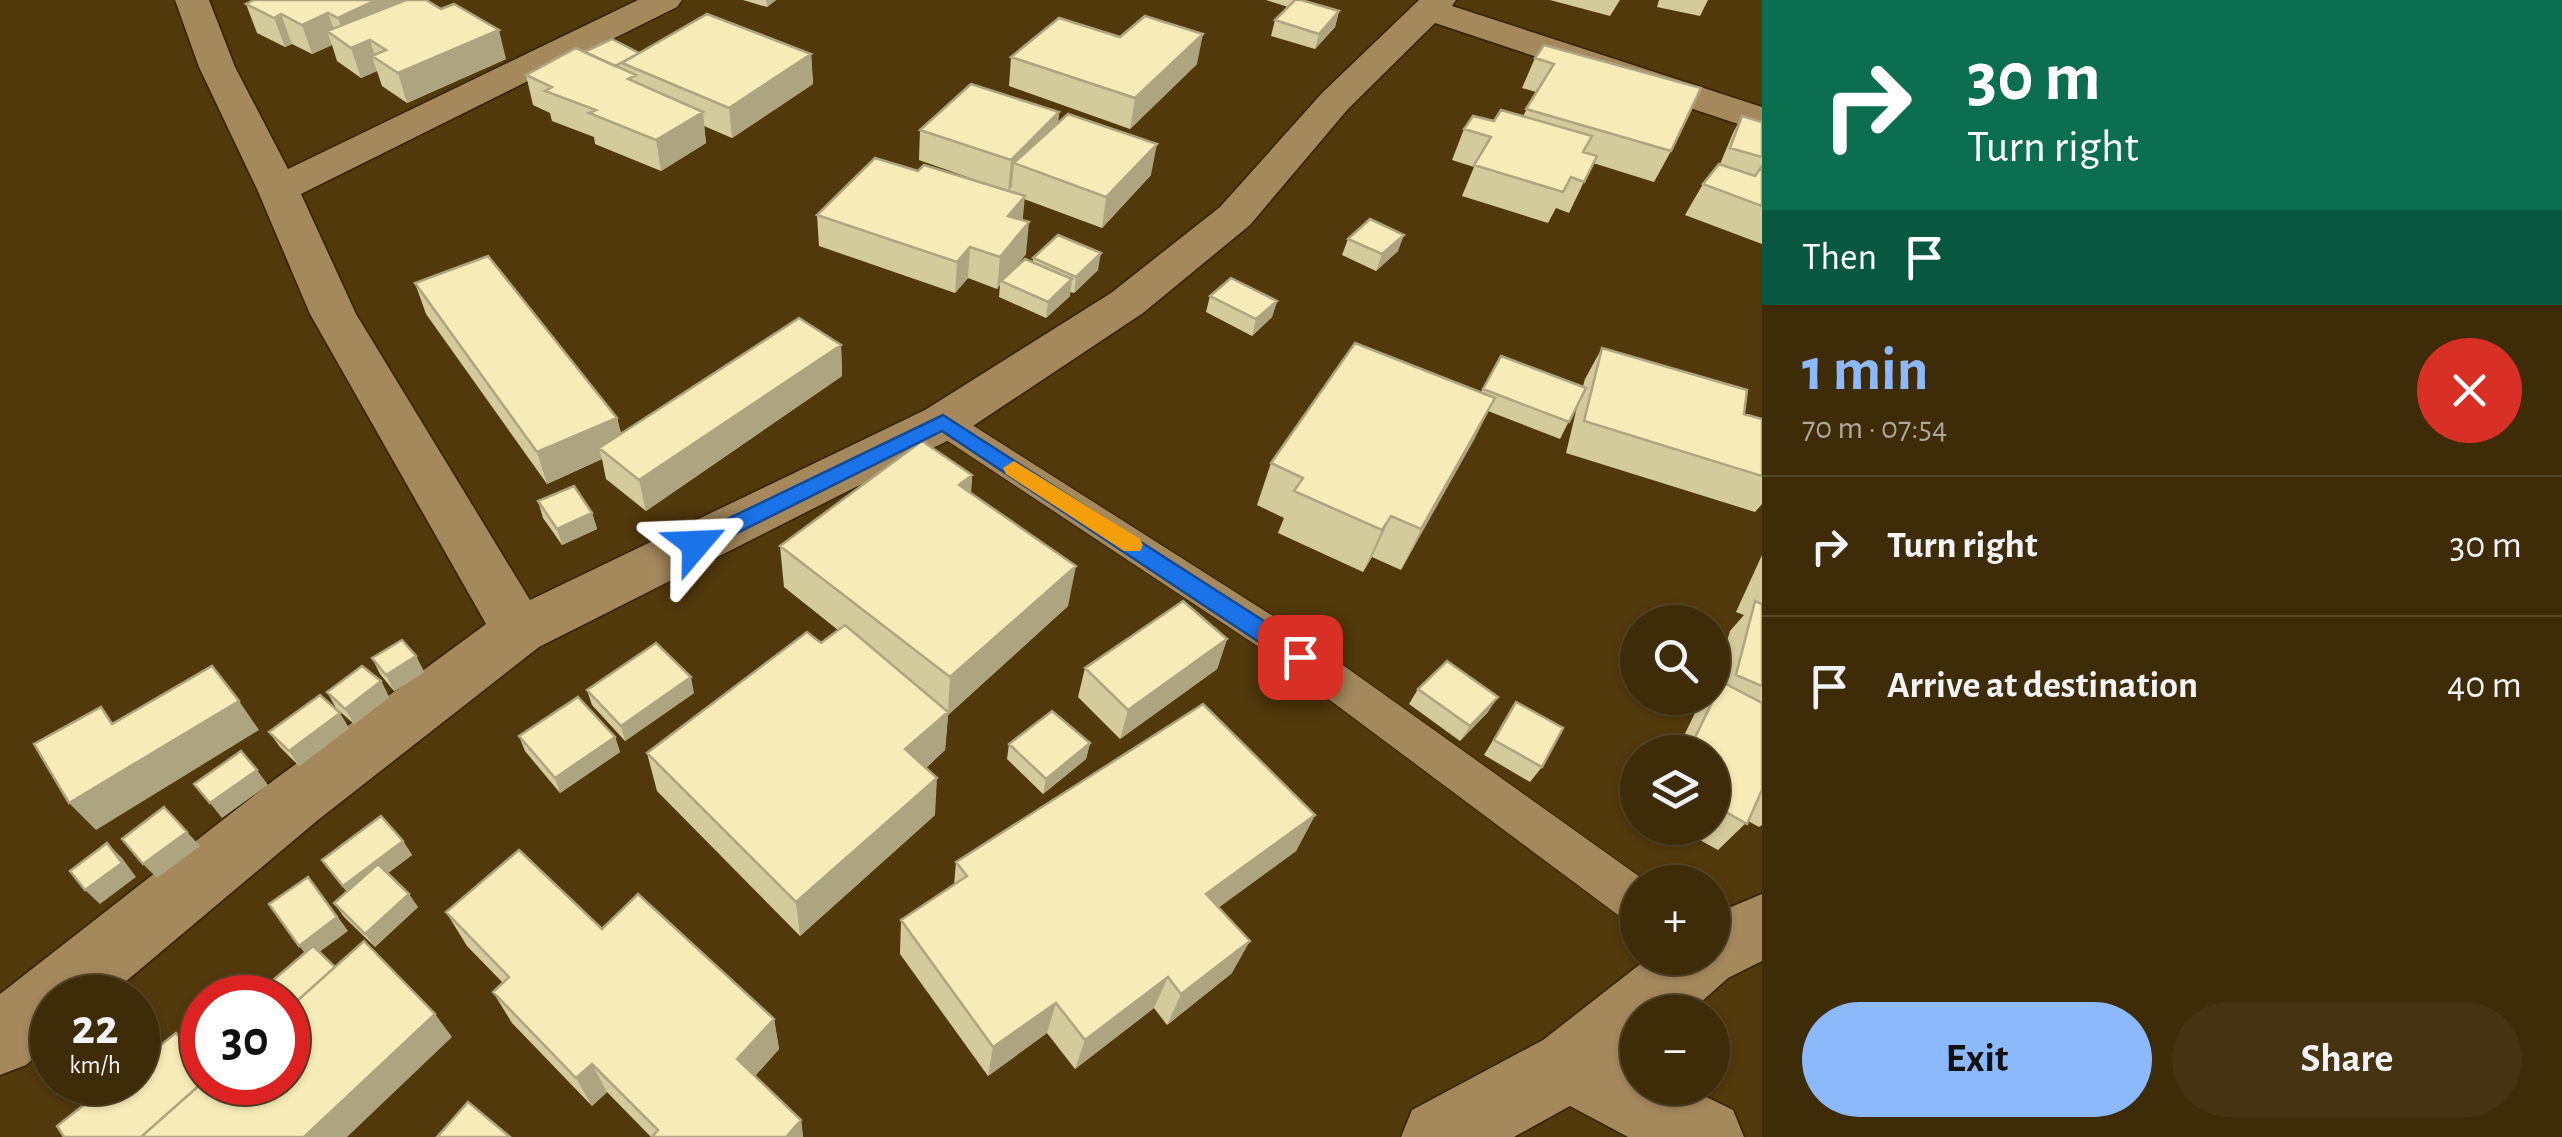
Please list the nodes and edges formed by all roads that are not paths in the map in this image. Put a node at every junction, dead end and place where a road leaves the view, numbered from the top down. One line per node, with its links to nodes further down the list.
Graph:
1 (192, 0): 5 (street)
2 (665, 0): 5 (street)
3 (1435, 5): 4 (street); 6 (street)
4 (1762, 120)
5 (278, 189): 7 (street)
6 (943, 422): 7 (street); 8 (lane)
7 (519, 632): 12 (street)
8 (1620, 890)
9 (1762, 926): 10 (street)
10 (1730, 942)
11 (1681, 975): 13 (street)
12 (0, 1039)
13 (1569, 1066): 14 (street); 15 (street)
14 (1439, 1137)
15 (1706, 1137)

